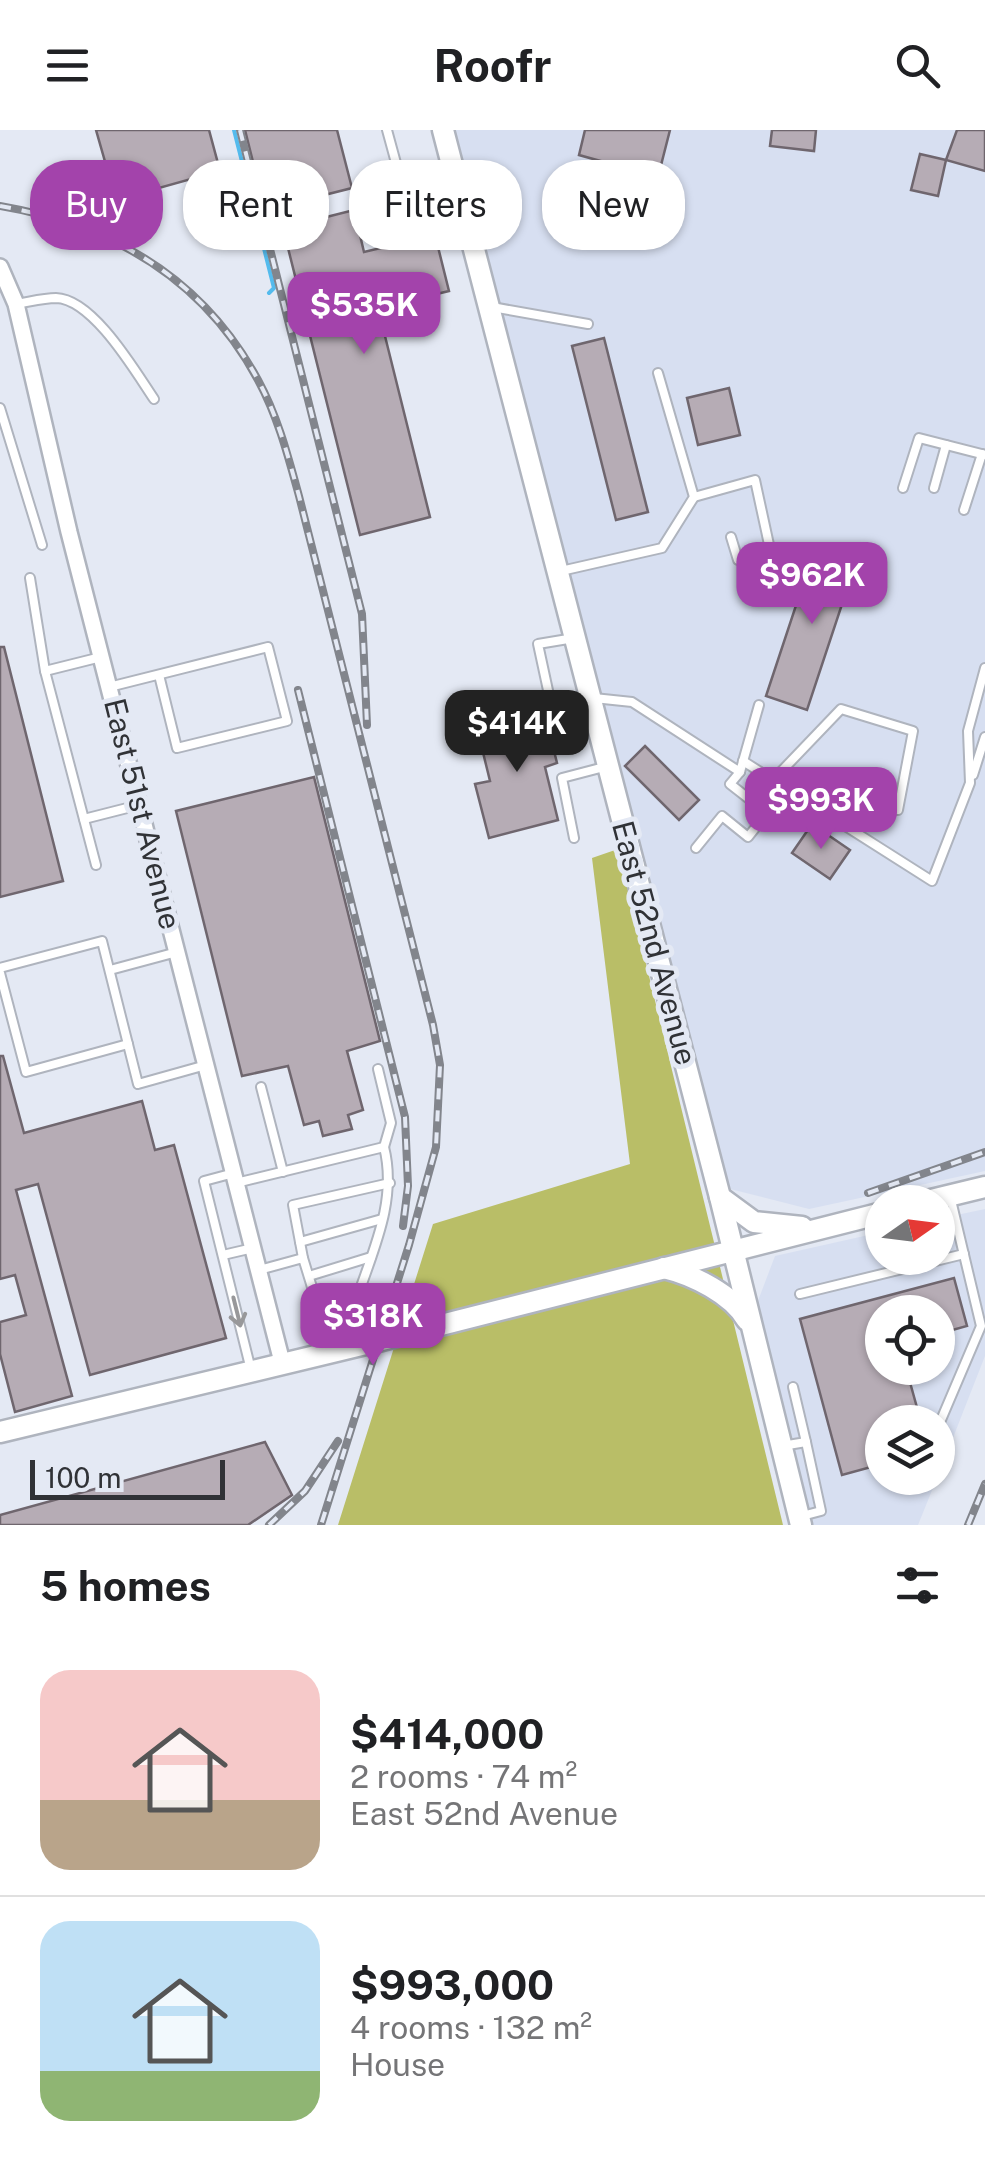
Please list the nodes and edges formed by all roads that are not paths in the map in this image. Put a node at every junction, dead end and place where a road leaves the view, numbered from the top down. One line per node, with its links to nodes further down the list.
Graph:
1 (388, 130): 3 (lane)
2 (443, 130): 4 (street, East 52nd Avenue)
3 (396, 160)
4 (451, 160)
5 (474, 250): 8 (street, East 52nd Avenue)
6 (0, 267): 7 (street, East 51st Avenue)
7 (16, 304): 11 (lane); 24 (street, East 51st Avenue)
8 (488, 306): 9 (lane); 21 (street, East 52nd Avenue)
9 (588, 324)
10 (658, 373): 17 (lane)
11 (154, 399)
12 (0, 408): 20 (lane)
13 (946, 445): 14 (lane); 15 (lane); 16 (lane)
14 (984, 455): 18 (lane)
15 (903, 488)
16 (934, 488)
17 (694, 497): 19 (lane); 21 (lane)
18 (964, 510)
19 (731, 537)
20 (42, 545)
21 (557, 572): 23 (street, East 52nd Avenue)
22 (30, 578): 26 (lane)
23 (574, 638): 29 (lane); 30 (street, East 52nd Avenue)
24 (101, 656): 26 (lane); 28 (street, East 51st Avenue)
25 (985, 668): 37 (lane)
26 (45, 671): 39 (lane)
27 (159, 674): 27 (lane); 28 (lane)
28 (109, 687): 38 (street, East 51st Avenue)
29 (549, 695)
30 (590, 698): 34 (street, East 52nd Avenue); 35 (lane)
31 (759, 706): 33 (lane)
32 (985, 737): 37 (lane)
33 (743, 761): 35 (lane); 36 (lane)
34 (608, 766): 41 (lane); 57 (street, East 52nd Avenue)
35 (740, 772): 42 (lane)
36 (772, 780): 40 (lane); 40 (lane)
37 (970, 783): 40 (lane)
38 (139, 804): 39 (lane); 44 (street, East 51st Avenue)
39 (84, 819): 43 (lane)
40 (837, 821)
41 (574, 838)
42 (696, 848)
43 (96, 865)
44 (177, 952): 45 (lane); 48 (street, East 51st Avenue)
45 (110, 970): 46 (lane); 47 (lane)
46 (0, 971): 47 (lane)
47 (128, 1044): 48 (lane)
48 (206, 1065): 53 (street, East 51st Avenue)
49 (378, 1069): 51 (lane)
50 (261, 1087): 52 (lane)
51 (384, 1147): 52 (lane); 54 (lane)
52 (283, 1172): 53 (lane)
53 (235, 1178): 63 (street, East 51st Avenue); 66 (lane)
54 (390, 1183): 60 (lane); 62 (lane)
55 (985, 1187): 56 (street)
56 (955, 1195)
57 (720, 1197): 61 (street); 64 (street, East 52nd Avenue)
58 (865, 1217): 61 (street)
59 (955, 1217): 65 (lane)
60 (382, 1219): 62 (lane); 67 (lane)
61 (834, 1225): 64 (street)
62 (300, 1242): 68 (lane)
63 (253, 1248): 66 (lane); 70 (street, East 51st Avenue)
64 (734, 1250): 69 (street); 73 (street, East 52nd Avenue)
65 (964, 1254): 72 (lane); 77 (lane)
66 (223, 1255): 75 (lane, one-way to 75)
67 (371, 1257): 71 (lane); 71 (lane)
68 (303, 1258): 70 (lane); 71 (lane)
69 (662, 1268): 73 (street); 74 (street)
70 (259, 1270): 74 (street, East 51st Avenue)
71 (309, 1276)
72 (800, 1294)
73 (755, 1338): 80 (street, East 52nd Avenue)
74 (282, 1362): 75 (street)
75 (251, 1370): 78 (street)
76 (793, 1387): 79 (lane)
77 (947, 1405)
78 (0, 1432)
79 (806, 1442): 80 (lane); 81 (lane)
80 (782, 1446): 81 (street, East 52nd Avenue)
81 (800, 1521)

